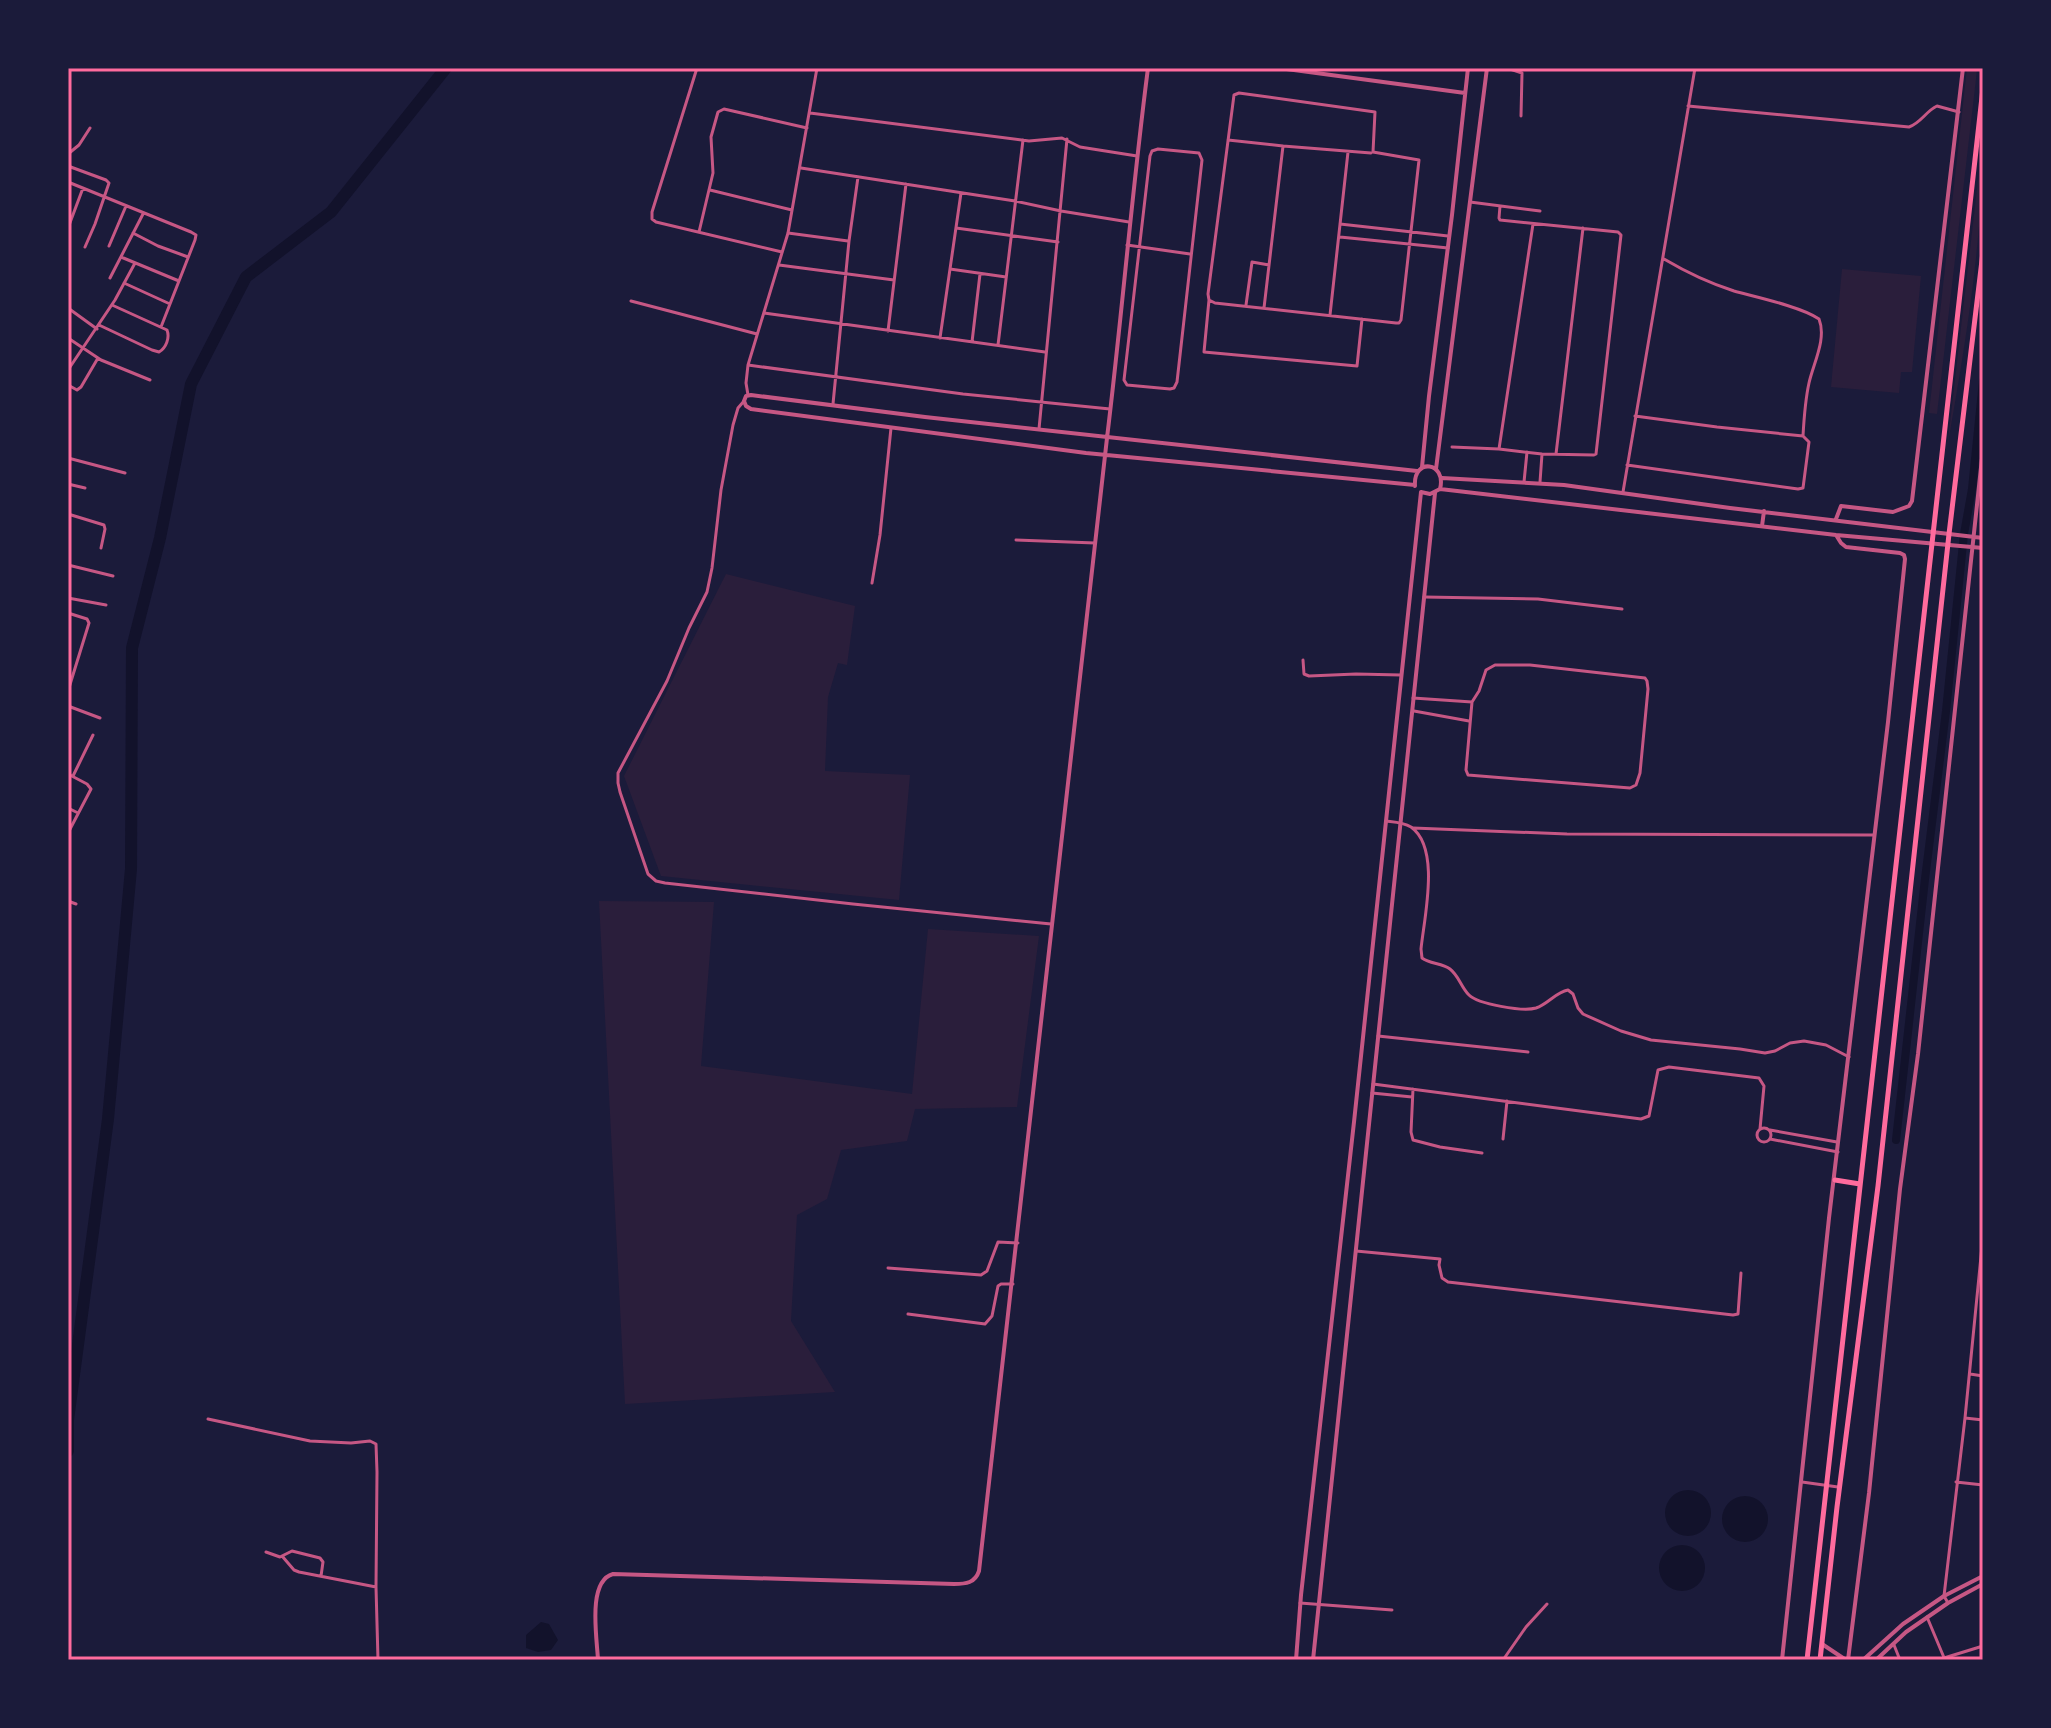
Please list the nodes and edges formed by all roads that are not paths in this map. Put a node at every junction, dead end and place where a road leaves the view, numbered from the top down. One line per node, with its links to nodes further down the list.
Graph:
1 (697, 68): 51 (street)
2 (808, 68): 10 (street)
3 (1148, 68): 26 (street)
4 (1279, 68): 12 (street)
5 (1468, 68): 12 (street)
6 (1487, 68): 37 (street)
7 (1507, 68): 16 (street)
8 (1695, 68): 13 (street)
9 (1963, 68): 14 (street)
10 (817, 69): 15 (street)
11 (1983, 88): 145 (main road)
12 (1465, 93): 55 (street)
13 (1688, 106): 14 (street); 70 (street)
14 (1959, 112): 143 (street)
15 (810, 113): 18 (street); 20 (street)
16 (1521, 116)
17 (90, 128): 24 (street)
18 (807, 128): 28 (street); 33 (street)
19 (1067, 139): 20 (street); 26 (street); 41 (street)
20 (1023, 140): 36 (street)
21 (1228, 140): 22 (street); 25 (street); 82 (street)
22 (1283, 146): 23 (street); 73 (street)
23 (1348, 152): 25 (street); 45 (street)
24 (68, 154)
25 (1374, 154): 50 (street)
26 (1137, 156): 44 (street)
27 (68, 166): 35 (street)
28 (799, 168): 29 (street); 40 (street)
29 (858, 177): 31 (street); 57 (street)
30 (68, 182): 32 (street)
31 (906, 184): 34 (street); 80 (street)
32 (83, 188): 35 (street); 47 (street)
33 (710, 190): 40 (street); 51 (street)
34 (961, 193): 36 (street); 48 (street)
35 (105, 197): 38 (street); 62 (street)
36 (1015, 201): 41 (street); 54 (street)
37 (1470, 202): 39 (street); 129 (street)
38 (126, 205): 43 (street); 61 (street)
39 (1500, 206): 42 (street); 46 (street)
40 (792, 210): 53 (street)
41 (1061, 211): 44 (street); 58 (street)
42 (1540, 211)
43 (144, 213): 52 (street); 69 (street)
44 (1129, 222): 60 (street)
45 (1340, 224): 50 (street); 56 (street)
46 (1533, 224): 49 (street); 120 (street)
47 (68, 228)
48 (956, 228): 54 (street); 74 (street)
49 (1583, 228): 124 (street); 124 (street)
50 (1412, 231): 55 (street); 59 (street)
51 (699, 232): 65 (street)
52 (133, 233): 68 (street); 69 (street)
53 (788, 233): 57 (street); 65 (street)
54 (1011, 236): 58 (street); 78 (street)
55 (1449, 236): 64 (street)
56 (1339, 237): 59 (street); 90 (street)
57 (849, 241): 76 (street)
58 (1058, 242): 102 (street)
59 (1410, 243): 64 (street); 91 (street)
60 (1127, 245): 63 (street); 113 (street)
61 (109, 246)
62 (85, 247)
63 (1139, 247): 67 (street); 67 (street); 67 (street)
64 (1448, 248): 128 (street)
65 (782, 252): 72 (street)
66 (1983, 252): 146 (main road)
67 (1192, 255)
68 (121, 257): 71 (street); 77 (street)
69 (188, 257): 79 (street)
70 (1664, 259): 114 (street); 118 (street)
71 (135, 263): 79 (street); 81 (street)
72 (779, 265): 76 (street); 89 (street)
73 (1269, 265): 86 (street); 88 (street)
74 (950, 269): 75 (street); 98 (street)
75 (980, 274): 78 (street); 99 (street)
76 (846, 275): 80 (street); 92 (street)
77 (110, 278)
78 (1006, 278): 100 (street)
79 (179, 281): 84 (street)
80 (895, 281): 95 (street)
81 (124, 283): 84 (street); 85 (street)
82 (1209, 300): 86 (street); 91 (street)
83 (631, 301): 96 (street)
84 (170, 304): 94 (street)
85 (112, 305): 93 (street); 94 (street)
86 (1246, 306): 88 (street)
87 (68, 308): 93 (street)
88 (1264, 308): 90 (street)
89 (764, 313): 92 (street); 96 (street)
90 (1329, 315): 91 (street)
91 (1362, 319)
92 (841, 325): 95 (street); 106 (street)
93 (98, 327): 94 (street); 101 (street)
94 (161, 327)
95 (888, 331): 98 (street)
96 (757, 334): 104 (street)
97 (68, 338): 101 (street)
98 (940, 338): 99 (street)
99 (972, 342): 100 (street)
100 (998, 345): 102 (street)
101 (83, 348): 103 (street); 105 (street)
102 (1047, 352): 111 (street)
103 (98, 358): 107 (street); 108 (street)
104 (748, 365): 106 (street); 109 (street)
105 (68, 370)
106 (836, 377): 111 (street); 112 (street)
107 (150, 380)
108 (68, 385)
109 (748, 395): 110 (street); 112 (street)
110 (744, 401): 115 (street); 185 (street)
111 (1041, 402): 113 (street); 116 (street)
112 (833, 405): 116 (street)
113 (1110, 409): 117 (street)
114 (1635, 416): 118 (street); 127 (street)
115 (891, 427): 125 (street); 159 (street)
116 (1039, 429): 117 (street)
117 (1108, 436): 125 (street); 128 (street)
118 (1803, 436): 127 (street)
119 (1452, 447): 120 (street)
120 (1499, 449): 122 (street)
121 (1983, 449): 148 (street)
122 (1527, 452): 123 (street); 132 (street)
123 (1542, 454): 124 (street); 134 (street)
124 (1556, 454)
125 (1105, 455): 135 (street); 151 (street)
126 (68, 458): 130 (street)
127 (1627, 465): 139 (street)
128 (1420, 469): 129 (street); 135 (street)
129 (1436, 469): 131 (street)
130 (125, 473)
131 (1442, 478): 132 (street); 137 (street)
132 (1524, 482): 134 (street)
133 (68, 484): 136 (street)
134 (1540, 484): 139 (street)
135 (1415, 485): 138 (street)
136 (85, 488)
137 (1440, 489): 140 (street); 144 (street)
138 (1421, 492): 140 (street); 166 (street)
139 (1623, 492): 141 (street)
140 (1435, 493): 160 (street)
141 (1764, 511): 143 (street); 144 (street)
142 (68, 514): 155 (street)
143 (1836, 519): 145 (street)
144 (1762, 526): 147 (street)
145 (1932, 532): 146 (street); 152 (main road)
146 (1949, 534): 148 (street); 153 (main road)
147 (1836, 535): 152 (street); 182 (street)
148 (1970, 537): 149 (street); 154 (street)
149 (1983, 538)
150 (1016, 540): 151 (street)
151 (1095, 543): 185 (street)
152 (1931, 543): 153 (street); 202 (main road)
153 (1948, 545): 154 (street); 220 (main road)
154 (1969, 546): 156 (street); 246 (street)
155 (101, 548)
156 (1983, 548)
157 (68, 565): 158 (street)
158 (113, 576)
159 (872, 583)
160 (1424, 597): 163 (street); 168 (street)
161 (68, 598): 162 (street)
162 (106, 605)
163 (1622, 609)
164 (68, 613): 167 (street)
165 (1303, 660): 166 (street)
166 (1402, 675): 178 (street)
167 (68, 691)
168 (1413, 698): 169 (street); 171 (street)
169 (1472, 702): 173 (street); 173 (street)
170 (68, 706): 172 (street)
171 (1412, 711): 173 (street); 179 (street)
172 (100, 718)
173 (1469, 721)
174 (93, 735): 175 (street)
175 (70, 775): 177 (street)
176 (68, 808): 177 (street)
177 (78, 813): 181 (street)
178 (1386, 821): 179 (street); 228 (street)
179 (1400, 822): 180 (street); 186 (street)
180 (1413, 828): 182 (street); 188 (street)
181 (68, 833)
182 (1875, 835): 188 (street)
183 (68, 901): 184 (street)
184 (76, 904)
185 (1054, 924): 204 (street)
186 (1378, 1036): 187 (street); 189 (street)
187 (1528, 1052)
188 (1849, 1057): 198 (street)
189 (1373, 1084): 190 (street); 191 (street)
190 (1413, 1089): 192 (street); 193 (street)
191 (1372, 1093): 192 (street); 205 (street)
192 (1412, 1097): 200 (street)
193 (1507, 1101): 194 (street); 196 (street)
194 (1760, 1129): 195 (street); 197 (street)
195 (1770, 1130): 197 (street); 198 (street)
196 (1503, 1139)
197 (1770, 1139): 199 (street)
198 (1839, 1143): 199 (street)
199 (1838, 1152): 201 (street)
200 (1482, 1153)
201 (1835, 1180): 202 (main road); 216 (street)
202 (1860, 1184): 218 (main road)
203 (1983, 1236): 209 (street)
204 (1018, 1243): 206 (street); 208 (street)
205 (1356, 1251): 207 (street); 230 (street)
206 (888, 1268)
207 (1741, 1273)
208 (1013, 1284): 210 (street); 239 (street)
209 (1980, 1296): 211 (street)
210 (908, 1314)
211 (1970, 1374): 212 (street); 213 (street)
212 (1983, 1376)
213 (1965, 1418): 215 (street); 217 (street)
214 (208, 1419): 226 (street)
215 (1983, 1420)
216 (1802, 1482): 218 (street); 243 (street)
217 (1956, 1482): 219 (street); 227 (street)
218 (1827, 1485): 220 (street); 244 (main road)
219 (1983, 1485)
220 (1839, 1487): 235 (main road)
221 (266, 1552): 222 (street)
222 (282, 1556): 224 (street); 224 (street)
223 (1983, 1576): 227 (street)
224 (321, 1577): 226 (street)
225 (1983, 1584): 229 (street)
226 (376, 1587): 238 (street)
227 (1944, 1596): 229 (street); 247 (street)
228 (1300, 1603): 230 (street); 240 (street)
229 (1948, 1603): 233 (street)
230 (1319, 1604): 232 (street); 241 (street)
231 (1547, 1604): 242 (street)
232 (1392, 1610)
233 (1927, 1617): 234 (street); 237 (street)
234 (1894, 1642): 248 (street); 249 (street)
235 (1822, 1644): 245 (main road); 246 (street)
236 (1983, 1646): 237 (street)
237 (1945, 1659)
238 (378, 1660)
239 (598, 1660)
240 (1296, 1660)
241 (1313, 1660)
242 (1503, 1660)
243 (1782, 1660)
244 (1807, 1660)
245 (1820, 1660)
246 (1847, 1660)
247 (1863, 1660)
248 (1876, 1660)
249 (1900, 1660)

